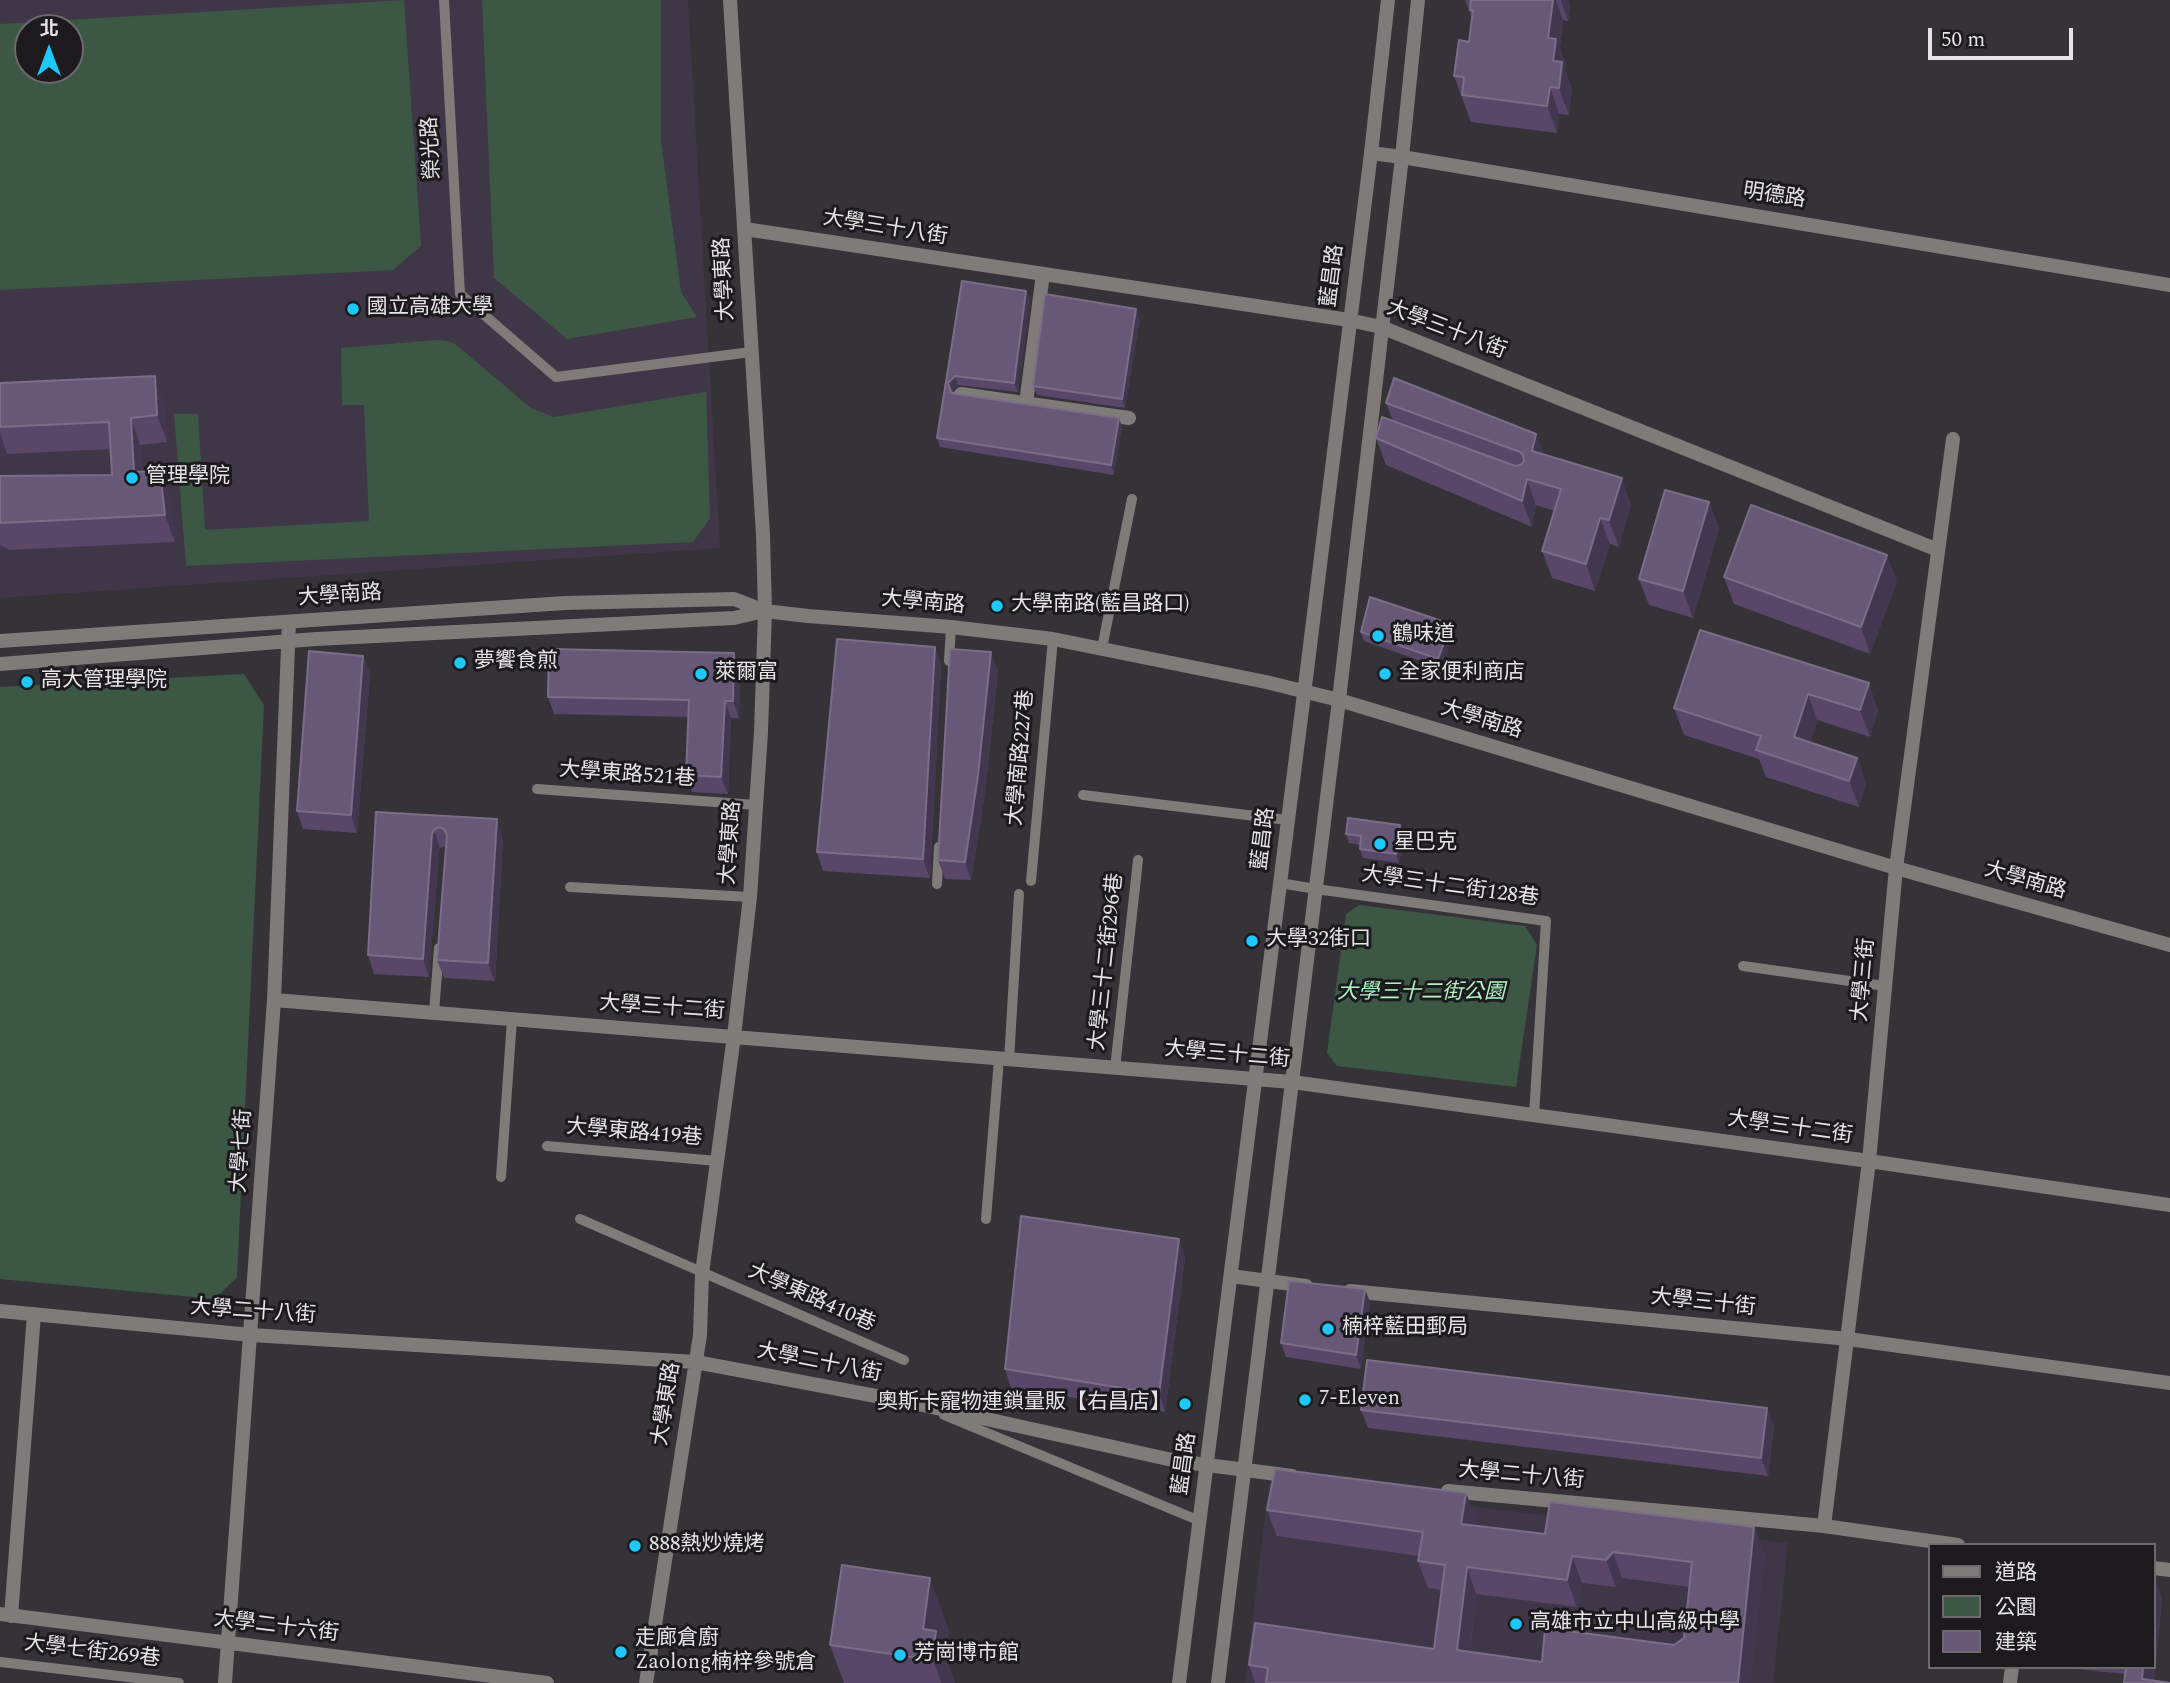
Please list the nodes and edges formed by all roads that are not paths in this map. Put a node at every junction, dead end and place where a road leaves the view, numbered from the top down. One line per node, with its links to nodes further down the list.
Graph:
1 (444, 0): 12 (lane, 榮光路)
2 (730, 0): 7 (street, 大學東路)
3 (1388, 0): 5 (street, 藍昌路)
4 (1418, 0): 6 (street)
5 (1371, 153): 6 (street, 明德路); 10 (street, 藍昌路)
6 (1402, 157): 9 (street, 明德路); 11 (street)
7 (745, 229): 8 (street, 大學三十八街); 12 (street, 大學東路)
8 (1042, 274): 10 (street, 大學三十八街); 14 (street)
9 (2170, 285)
10 (1349, 320): 11 (street, 大學三十八街); 28 (street, 藍昌路)
11 (1381, 327): 18 (street, 大學三十八街); 29 (street)
12 (751, 352): 19 (street, 大學東路)
13 (961, 394): 14 (street)
14 (1026, 403): 15 (street)
15 (1129, 418)
16 (1953, 439): 18 (street, 大學三街)
17 (1132, 499): 25 (lane)
18 (1938, 550): 36 (street, 大學三街)
19 (765, 611): 20 (street, 大學南路); 21 (street, 大學南路); 24 (street, 大學南路); 32 (street, 大學東路)
20 (289, 621): 23 (street, 大學南路); 24 (street, 大學七街)
21 (951, 627): 22 (street, 大學南路); 27 (lane)
22 (1053, 639): 25 (street, 大學南路); 37 (lane, 大學南路227巷)
23 (0, 641)
24 (288, 641): 26 (street, 大學南路); 48 (street, 大學七街)
25 (1102, 648): 28 (street, 大學南路)
26 (0, 664)
27 (949, 667)
28 (1304, 692): 29 (street, 大學南路); 33 (street, 藍昌路)
29 (1339, 700): 36 (street, 大學南路); 41 (street)
30 (537, 789): 32 (lane, 大學東路521巷)
31 (1083, 795): 33 (lane)
32 (756, 805): 43 (street, 大學東路)
33 (1288, 820): 38 (street, 藍昌路)
34 (940, 830): 39 (lane)
35 (1138, 860): 53 (lane, 大學三十二街296巷)
36 (1896, 868): 45 (street, 大學南路); 47 (street, 大學三街)
37 (1031, 881)
38 (1280, 883): 41 (lane, 大學三十二街128巷); 54 (street, 藍昌路)
39 (937, 884)
40 (570, 887): 43 (lane)
41 (1315, 889): 55 (street); 56 (lane, 大學三十二街128巷)
42 (1019, 894): 52 (lane)
43 (750, 897): 51 (street, 大學東路)
44 (440, 933): 49 (lane)
45 (2170, 945)
46 (1743, 966): 47 (lane)
47 (1885, 986): 59 (street, 大學三街)
48 (274, 1000): 49 (street, 大學三十二街); 69 (street, 大學七街)
49 (434, 1013): 50 (street, 大學三十二街)
50 (512, 1019): 51 (street, 大學三十二街); 60 (lane)
51 (734, 1036): 52 (street, 大學三十二街); 58 (street, 大學東路)
52 (1004, 1060): 53 (street, 大學三十二街); 63 (lane)
53 (1115, 1068): 54 (street, 大學三十二街)
54 (1256, 1078): 55 (street, 大學三十二街); 65 (street, 藍昌路)
55 (1292, 1082): 56 (street, 大學三十二街); 66 (street)
56 (1534, 1115): 59 (street, 大學三十二街)
57 (547, 1146): 58 (lane, 大學東路419巷)
58 (717, 1161): 64 (street, 大學東路)
59 (1869, 1161): 61 (street, 大學三十二街); 70 (street, 大學三街)
60 (501, 1177)
61 (2170, 1205)
62 (580, 1219): 64 (lane, 大學東路410巷)
63 (986, 1219)
64 (702, 1273): 71 (lane, 大學東路410巷); 72 (street, 大學東路)
65 (1231, 1276): 66 (street, 大學三十街); 75 (street, 藍昌路)
66 (1268, 1282): 70 (street, 大學三十街); 76 (street)
67 (0, 1311): 68 (street, 大學二十八街)
68 (34, 1314): 69 (street, 大學二十八街); 82 (street)
69 (251, 1335): 72 (street, 大學二十八街); 83 (street, 大學七街)
70 (1848, 1339): 73 (street, 大學三十街); 80 (street, 大學三街)
71 (904, 1360)
72 (696, 1362): 74 (street, 大學二十八街); 88 (street, 大學東路)
73 (2170, 1383)
74 (918, 1404): 75 (street, 大學二十八街); 79 (lane)
75 (1207, 1465): 76 (street, 大學二十八街); 79 (street, 藍昌路)
76 (1245, 1471): 77 (street, 大學二十八街); 90 (street)
77 (1306, 1478)
78 (1429, 1489): 80 (street, 大學二十八街)
79 (1200, 1521): 89 (street, 藍昌路)
80 (1824, 1526): 81 (street, 大學二十八街)
81 (1944, 1543)
82 (6, 1615): 83 (street, 大學二十六街)
83 (227, 1643): 86 (street, 大學七街); 87 (street, 大學二十六街)
84 (0, 1662): 85 (lane, 大學七街269巷)
85 (179, 1683)
86 (225, 1683)
87 (547, 1683)
88 (646, 1683)
89 (1179, 1683)
90 (1218, 1683)

